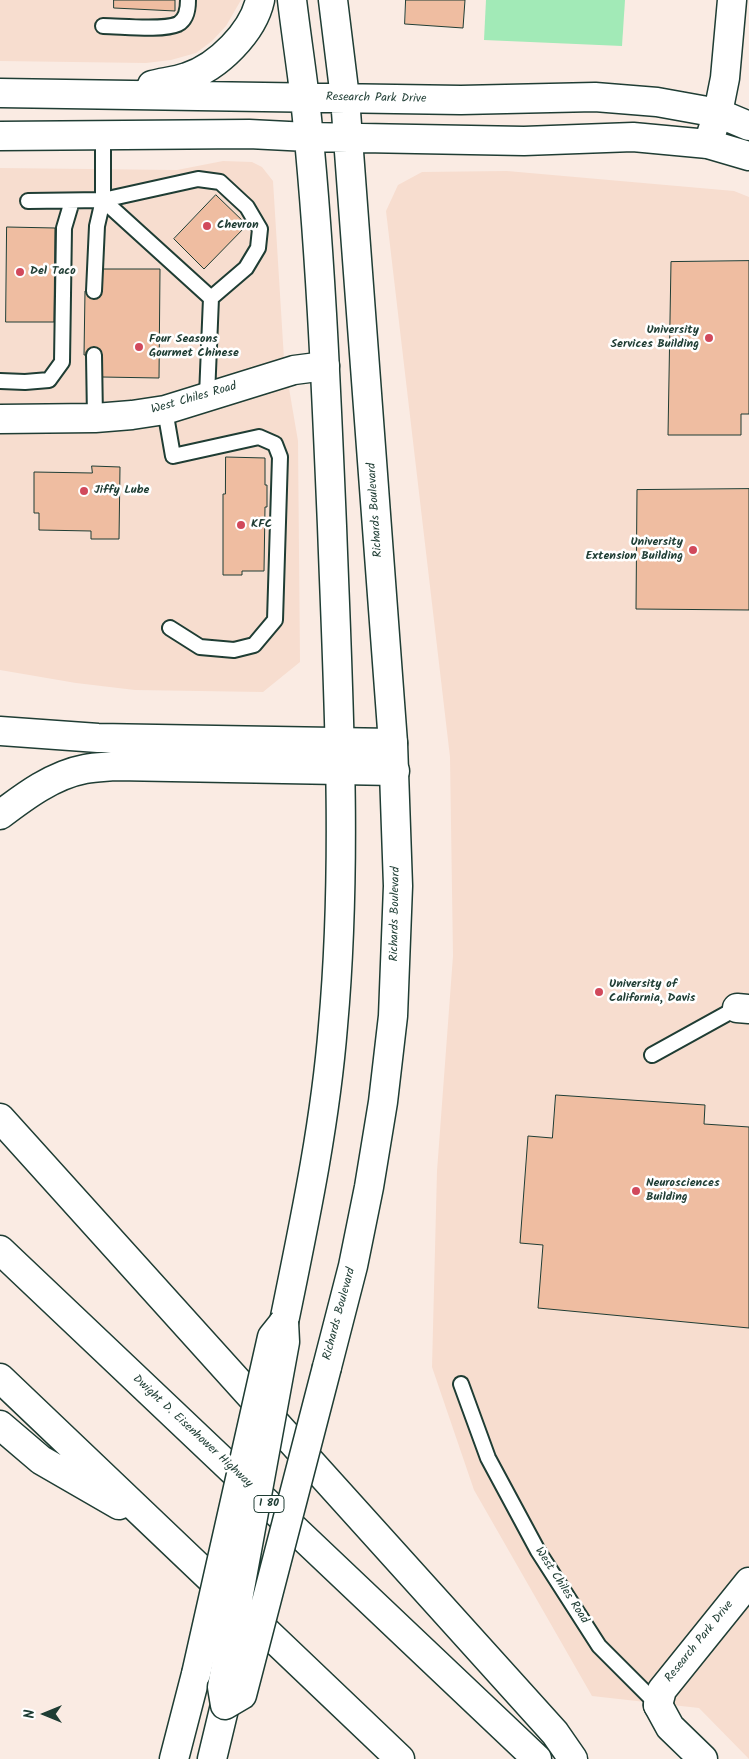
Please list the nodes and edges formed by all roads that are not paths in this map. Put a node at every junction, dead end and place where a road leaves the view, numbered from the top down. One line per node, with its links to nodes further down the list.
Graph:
1 (188, 0): 6 (lane)
2 (260, 0): 8 (main road)
3 (292, 0): 9 (main road)
4 (333, 0): 10 (main road, Richards Boulevard)
5 (732, 0): 11 (main road)
6 (103, 26)
7 (0, 93): 8 (main road, Research Park Drive)
8 (105, 95): 9 (main road, Research Park Drive)
9 (305, 98): 10 (main road, Research Park Drive); 15 (main road)
10 (345, 98): 11 (main road, Research Park Drive); 16 (main road, Richards Boulevard)
11 (718, 113): 12 (main road, Research Park Drive); 17 (main road)
12 (749, 126)
13 (0, 136): 14 (main road)
14 (103, 136): 15 (main road); 19 (lane)
15 (308, 137): 16 (main road); 25 (main road)
16 (348, 138): 17 (main road); 34 (main road, Richards Boulevard)
17 (708, 144): 18 (main road)
18 (749, 156)
19 (103, 200): 21 (lane); 22 (lane); 23 (lane); 23 (lane)
20 (28, 201): 21 (lane)
21 (72, 201): 26 (lane)
22 (94, 291)
23 (211, 298): 27 (lane)
24 (94, 355): 29 (lane)
25 (325, 366): 27 (main road, West Chiles Road); 33 (main road)
26 (0, 381)
27 (207, 396): 28 (main road, West Chiles Road)
28 (165, 410): 29 (main road, West Chiles Road); 31 (lane)
29 (95, 418): 30 (main road, West Chiles Road)
30 (0, 419)
31 (170, 628)
32 (0, 732): 33 (main road)
33 (340, 743): 34 (main road); 35 (main road)
34 (393, 743): 36 (main road, Richards Boulevard)
35 (341, 770): 36 (main road); 37 (main road); 42 (main road)
36 (394, 771): 48 (main road, Richards Boulevard, bridge)
37 (0, 815)
38 (743, 1008): 39 (lane)
39 (652, 1055)
40 (0, 1118): 54 (main road)
41 (0, 1250): 53 (main road, Dwight D. Eisenhower Highway / I 80)
42 (284, 1322): 48 (main road, bridge); 50 (main road, bridge)
43 (0, 1378): 46 (main road)
44 (461, 1384): 49 (lane, West Chiles Road)
45 (0, 1426): 46 (main road)
46 (158, 1528): 52 (main road)
47 (749, 1582): 49 (main road, Research Park Drive)
48 (225, 1705): 51 (main road)
49 (658, 1705): 55 (main road, West Chiles Road)
50 (174, 1759)
51 (212, 1759)
52 (400, 1759)
53 (537, 1759)
54 (572, 1759)
55 (703, 1759)

